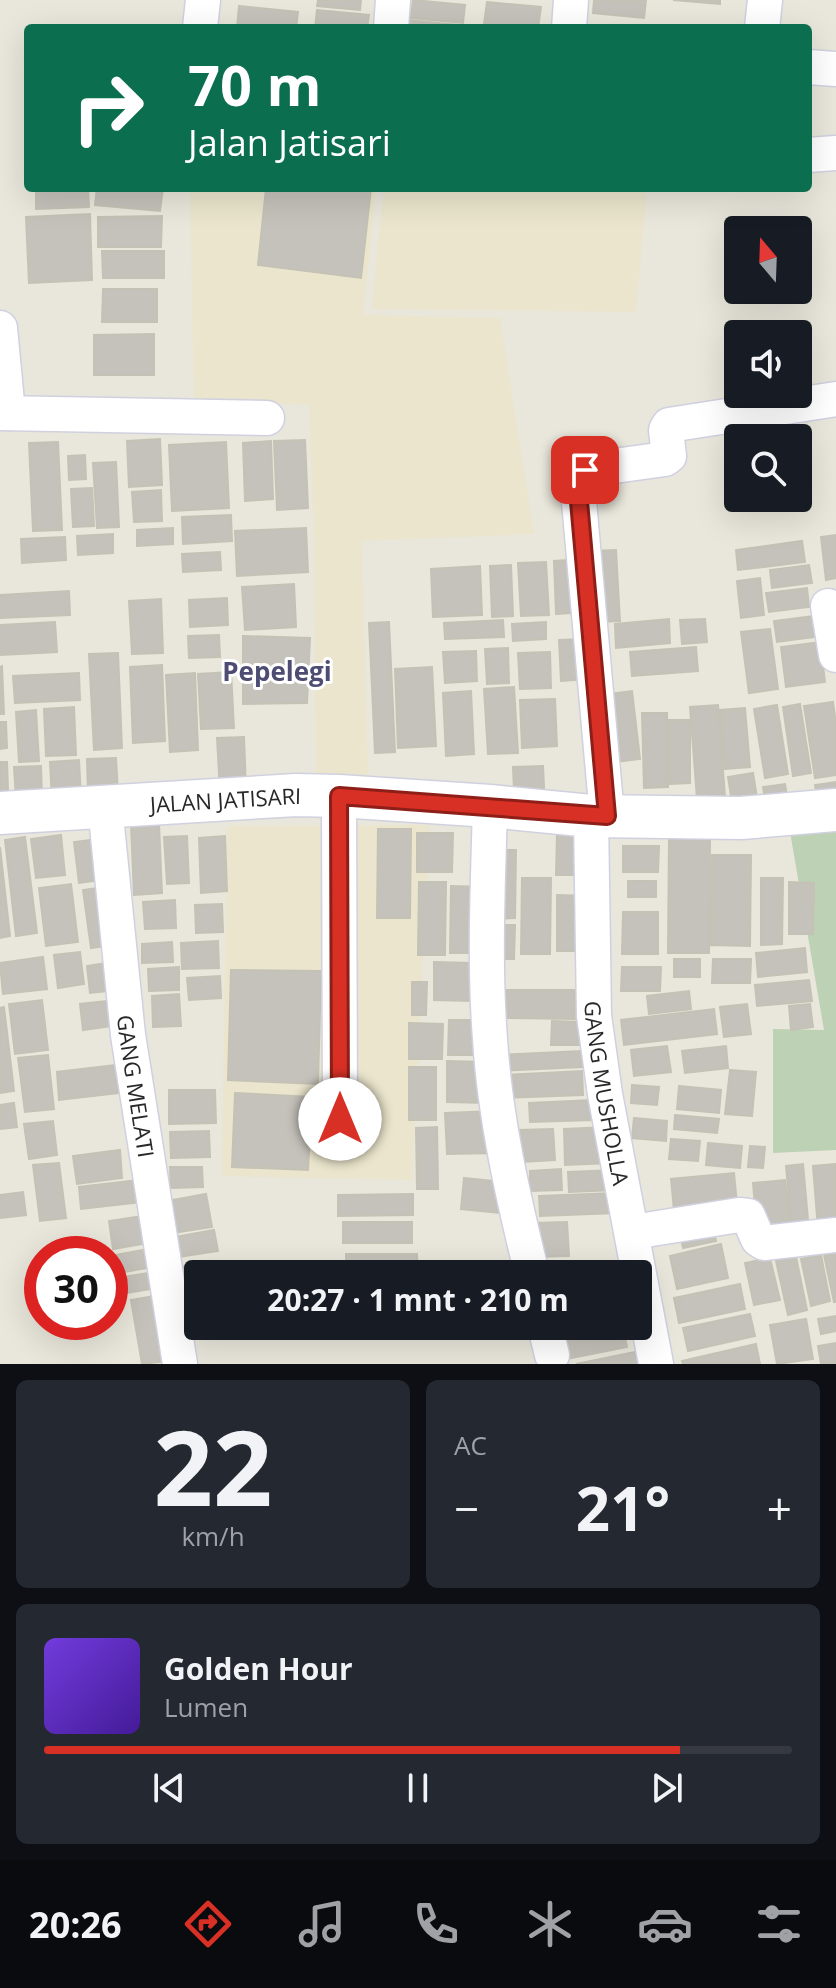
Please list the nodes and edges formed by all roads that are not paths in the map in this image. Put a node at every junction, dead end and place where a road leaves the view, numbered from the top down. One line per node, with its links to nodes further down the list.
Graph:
1 (203, 0): 5 (street)
2 (393, 0): 6 (street)
3 (571, 0): 7 (street)
4 (765, 0): 8 (street)
5 (200, 24)
6 (391, 24)
7 (569, 24)
8 (762, 24)
9 (812, 67): 10 (street)
10 (836, 69)
11 (836, 153): 12 (street)
12 (812, 155)
13 (0, 328): 15 (street)
14 (836, 399): 24 (street, GANG MUSHOLLA)
15 (4, 413): 16 (street)
16 (267, 418)
17 (828, 606): 18 (street)
18 (836, 655)
19 (339, 796): 20 (street, JALAN JATISARI); 21 (street, JALAN JATISARI); 25 (street)
20 (105, 806): 23 (street, JALAN JATISARI); 29 (street, GANG MELATI)
21 (490, 806): 24 (street, JALAN JATISARI); 28 (street)
22 (836, 810): 24 (street, JALAN JATISARI)
23 (0, 813)
24 (599, 816): 26 (street, GANG MUSHOLLA)
25 (340, 1119)
26 (633, 1232): 27 (street); 30 (street, GANG MUSHOLLA)
27 (836, 1235)
28 (529, 1260)
29 (180, 1364)
30 (656, 1364)

